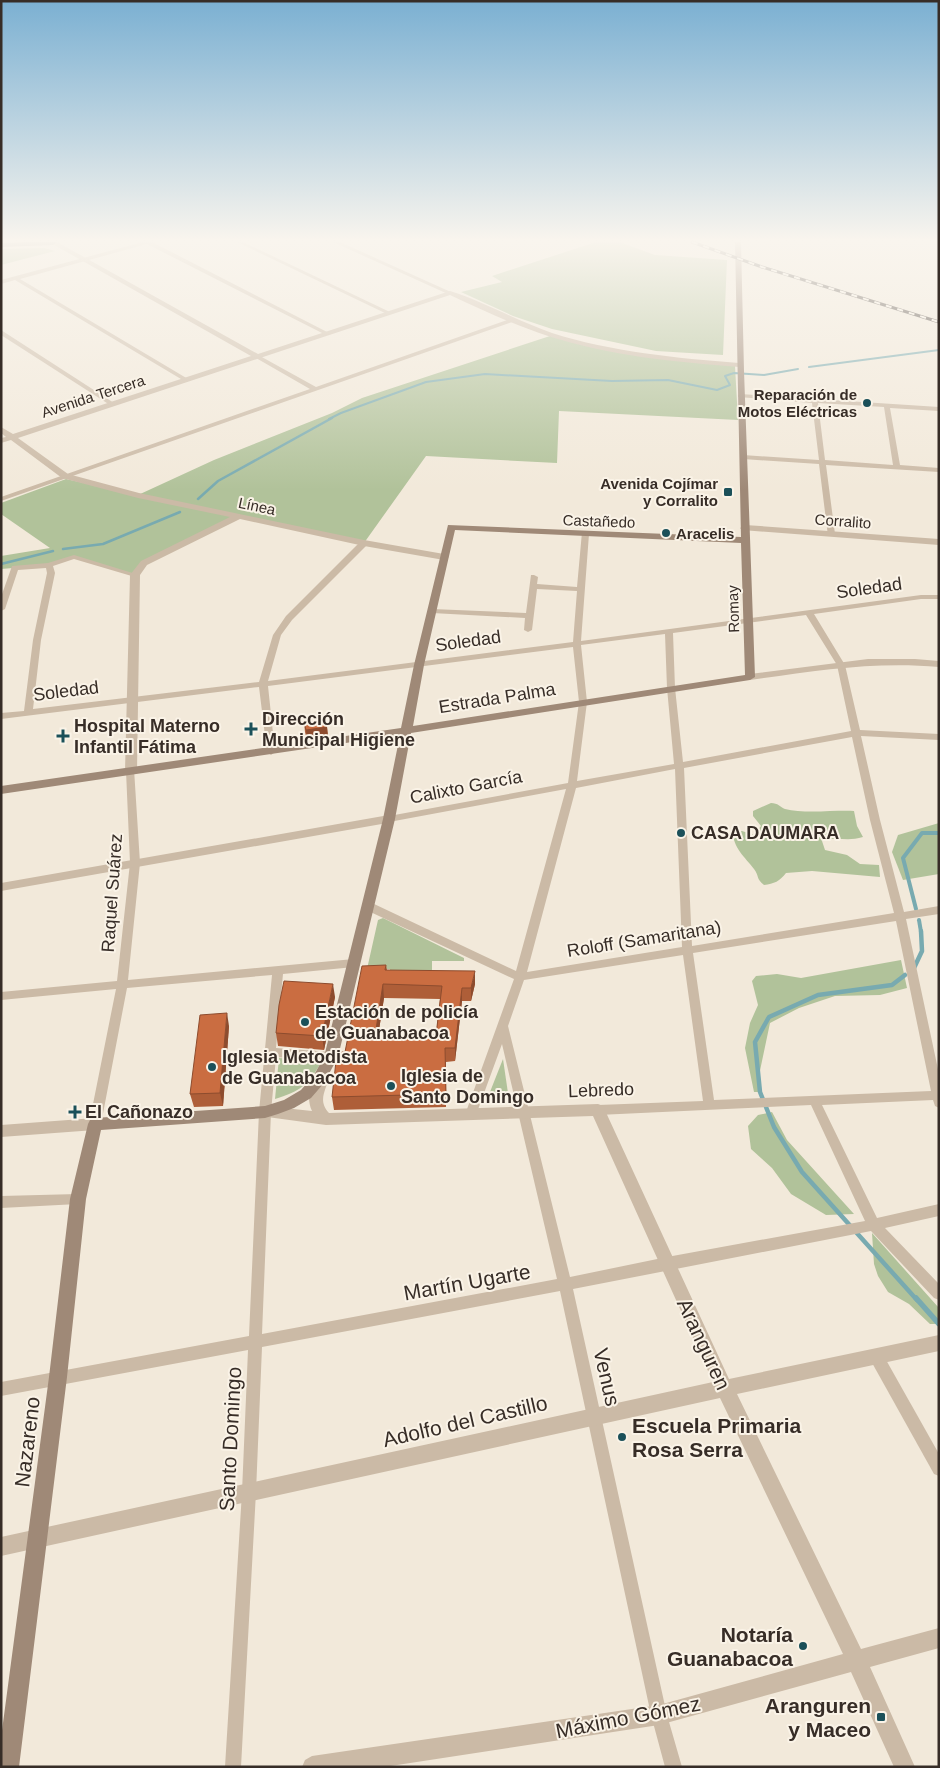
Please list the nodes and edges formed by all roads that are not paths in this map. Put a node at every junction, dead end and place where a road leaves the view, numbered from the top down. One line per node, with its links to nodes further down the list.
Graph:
1 (93, 325): 12 (street)
2 (200, 325): 10 (street)
3 (310, 325): 9 (street)
4 (357, 325): 9 (street, Avenida Tercera)
5 (500, 325): 13 (street)
6 (521, 325): 11 (street)
7 (739, 325): 11 (main road, Romay)
8 (1, 332): 16 (street)
9 (328, 334): 10 (street, Avenida Tercera)
10 (258, 357): 12 (street, Avenida Tercera); 13 (street)
11 (740, 370): 14 (main road, Romay)
12 (186, 380): 16 (street, Avenida Tercera)
13 (314, 389): 26 (street)
14 (740, 396): 15 (street); 22 (main road, Romay)
15 (815, 402): 17 (street); 23 (street)
16 (112, 404): 20 (street, Avenida Tercera)
17 (887, 406): 18 (street); 24 (street)
18 (939, 409)
19 (1, 429): 20 (street)
20 (12, 437): 21 (street, Avenida Tercera); 26 (street)
21 (1, 440)
22 (743, 457): 23 (street); 29 (main road, Romay)
23 (823, 462): 24 (street); 31 (street)
24 (897, 467): 25 (street)
25 (939, 470)
26 (65, 476): 27 (street); 28 (street, Línea)
27 (1, 498)
28 (240, 516): 34 (street, Línea); 37 (street)
29 (745, 528): 31 (street, Corralito); 32 (main road, Romay)
30 (585, 534): 32 (main road, Castañedo); 35 (main road, Castañedo); 40 (street)
31 (831, 534): 33 (street, Corralito)
32 (745, 540): 46 (main road, Romay)
33 (939, 542)
34 (364, 543): 35 (street, Línea); 54 (street)
35 (444, 557): 43 (main road)
36 (49, 565): 37 (street); 42 (street); 58 (street)
37 (134, 575): 56 (street, Raquel Suárez)
38 (534, 577): 39 (street)
39 (533, 586): 40 (street); 45 (street)
40 (579, 589): 49 (street)
41 (939, 597): 44 (street, Soledad)
42 (1, 609)
43 (432, 611): 45 (street); 50 (main road)
44 (809, 613): 46 (street, Soledad); 52 (street)
45 (530, 616): 47 (street)
46 (748, 621): 48 (street, Soledad); 53 (main road, Romay)
47 (528, 630)
48 (669, 631): 49 (street, Soledad); 55 (street)
49 (577, 643): 50 (street, Soledad); 57 (street)
50 (419, 664): 54 (street, Soledad); 60 (main road)
51 (939, 664): 52 (street, Estrada Palma)
52 (841, 665): 53 (street, Estrada Palma); 61 (street)
53 (750, 677): 55 (main road, Estrada Palma)
54 (263, 683): 56 (street, Soledad); 63 (street)
55 (671, 688): 57 (main road, Estrada Palma); 64 (street)
56 (131, 699): 58 (street, Soledad); 65 (street, Raquel Suárez)
57 (584, 702): 60 (main road, Estrada Palma); 66 (street)
58 (28, 712): 59 (street, Soledad)
59 (1, 716)
60 (407, 731): 63 (main road, Estrada Palma); 68 (main road)
61 (857, 733): 62 (street, Calixto García); 64 (street, Calixto García); 73 (street)
62 (939, 737)
63 (271, 752): 65 (main road, Estrada Palma)
64 (679, 764): 66 (street, Calixto García); 74 (street)
65 (131, 772): 67 (main road, Estrada Palma); 69 (street, Raquel Suárez)
66 (572, 785): 68 (street, Calixto García); 77 (street)
67 (1, 790)
68 (389, 819): 69 (street, Calixto García); 71 (main road)
69 (135, 863): 70 (street, Calixto García); 78 (street, Raquel Suárez)
70 (1, 887)
71 (368, 906): 75 (main road); 77 (street)
72 (939, 910): 73 (street, Roloff (Samaritana))
73 (900, 916): 74 (street, Roloff (Samaritana)); 84 (street)
74 (687, 949): 77 (street, Roloff (Samaritana)); 86 (street)
75 (354, 963): 76 (street); 82 (main road)
76 (278, 970): 78 (street); 81 (street, Santo Domingo)
77 (520, 977): 80 (street)
78 (122, 985): 79 (street); 92 (street, Raquel Suárez)
79 (1, 996)
80 (503, 1026): 88 (street, Venus); 90 (street)
81 (271, 1052): 82 (street); 89 (street, Santo Domingo)
82 (331, 1056): 83 (main road)
83 (322, 1076): 89 (main road); 91 (street)
84 (938, 1098): 85 (street, Lebredo)
85 (814, 1100): 86 (street, Lebredo); 97 (street)
86 (709, 1104): 87 (street, Lebredo)
87 (598, 1110): 88 (street, Lebredo); 98 (street, Aranguren)
88 (522, 1111): 90 (street, Lebredo); 99 (street, Venus)
89 (265, 1112): 91 (street, Lebredo); 92 (main road); 101 (street, Santo Domingo)
90 (472, 1112): 91 (street, Lebredo)
91 (326, 1119)
92 (95, 1124): 93 (street); 94 (main road, Nazareno)
93 (1, 1131)
94 (78, 1199): 95 (street); 104 (main road, Nazareno)
95 (1, 1202)
96 (939, 1210): 97 (street, Martín Ugarte)
97 (868, 1225): 98 (street, Martín Ugarte); 100 (street)
98 (667, 1262): 99 (street, Martín Ugarte); 105 (street, Aranguren)
99 (565, 1284): 101 (street, Martín Ugarte); 107 (street, Venus)
100 (939, 1294)
101 (256, 1340): 104 (street, Martín Ugarte); 109 (street, Santo Domingo)
102 (939, 1343): 103 (street, Adolfo del Castillo)
103 (876, 1356): 105 (street, Adolfo del Castillo); 108 (street)
104 (58, 1377): 106 (street, Martín Ugarte); 110 (main road, Nazareno)
105 (724, 1388): 107 (street, Adolfo del Castillo); 113 (street, Aranguren)
106 (1, 1389)
107 (594, 1416): 109 (street, Adolfo del Castillo); 114 (street, Venus)
108 (939, 1470)
109 (249, 1492): 110 (street, Adolfo del Castillo); 116 (street, Santo Domingo)
110 (36, 1539): 111 (street, Adolfo del Castillo); 115 (main road, Nazareno)
111 (1, 1547)
112 (939, 1638): 113 (street, Máximo Gómez)
113 (857, 1662): 114 (street, Máximo Gómez); 119 (street, Aranguren)
114 (659, 1715): 117 (street, Máximo Gómez); 118 (street, Venus)
115 (8, 1767)
116 (233, 1767)
117 (312, 1767)
118 (674, 1767)
119 (905, 1767)

